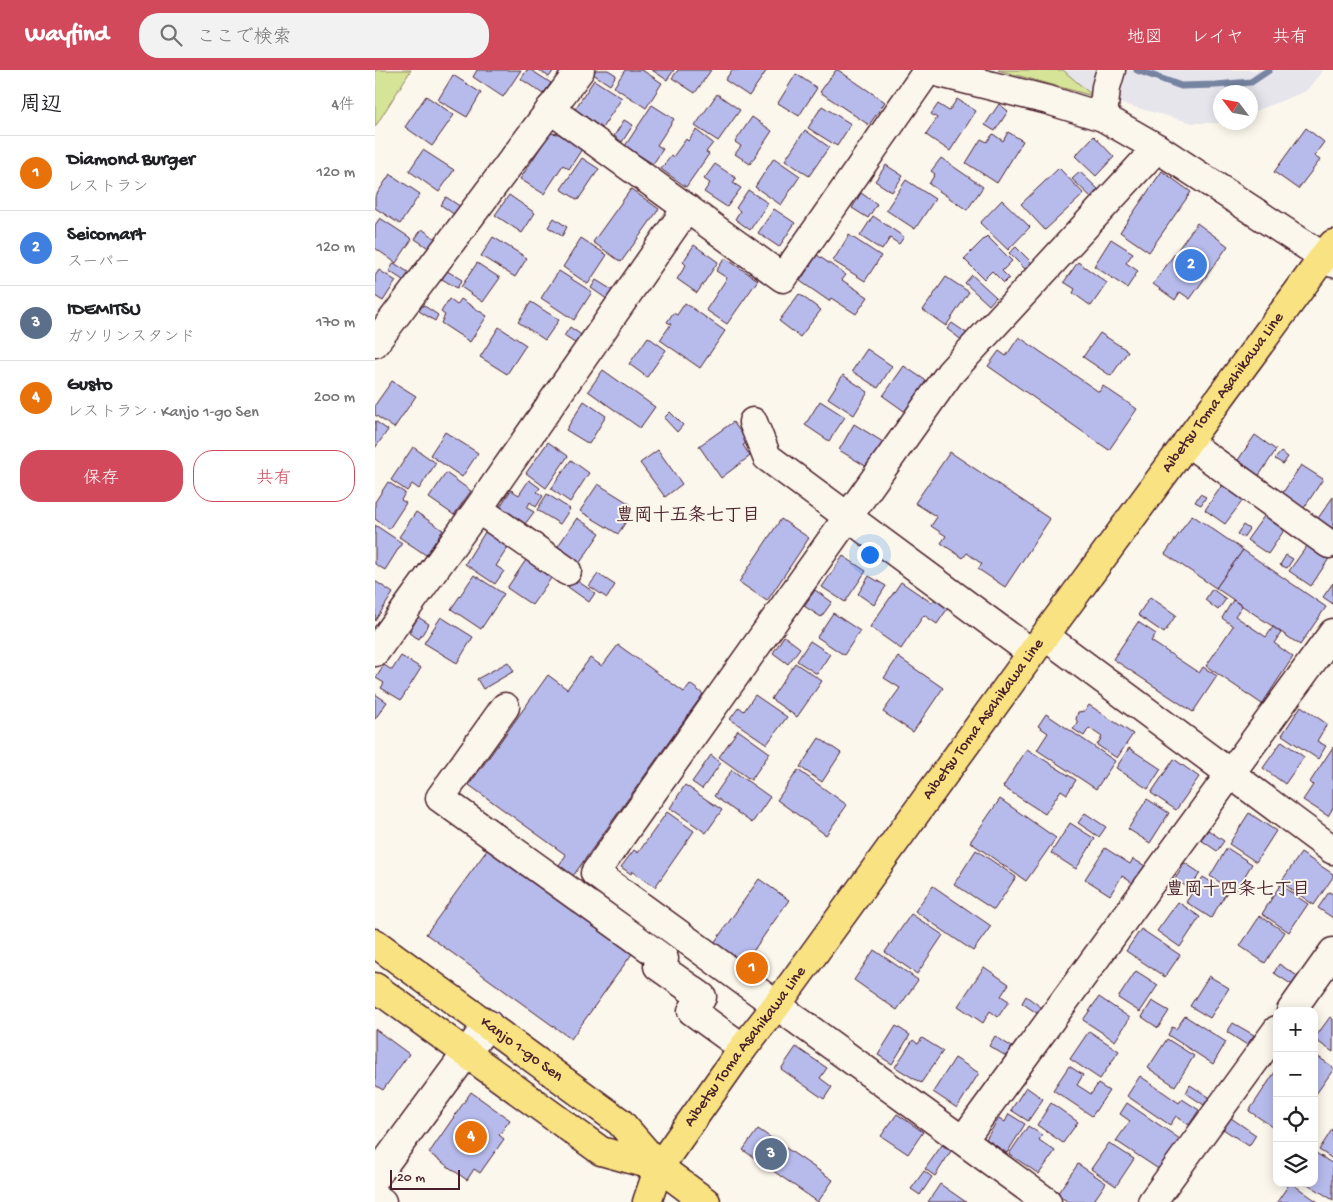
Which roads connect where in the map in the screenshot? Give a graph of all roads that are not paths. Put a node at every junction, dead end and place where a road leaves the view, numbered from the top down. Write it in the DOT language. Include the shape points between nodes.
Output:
graph roads {
  1 [pos="580,70"];
  2 [pos="928,70"];
  3 [pos="1109,78"];
  4 [pos="550,109"];
  5 [pos="1103,117"];
  6 [pos="1157,148"];
  7 [pos="687,208"];
  8 [pos="1330,254"];
  9 [pos="375,343"];
  10 [pos="753,422"];
  11 [pos="1187,442"];
  12 [pos="478,509"];
  13 [pos="848,518"];
  14 [pos="1329,544"];
  15 [pos="567,571"];
  16 [pos="1333,633"];
  17 [pos="1039,644"];
  18 [pos="375,652"];
  19 [pos="505,707"];
  20 [pos="1231,775"];
  21 [pos="1333,850"];
  22 [pos="375,943"];
  23 [pos="1333,952"];
  24 [pos="375,987"];
  25 [pos="776,1006"];
  26 [pos="1294,1007"];
  27 [pos="488,1024"];
  28 [pos="1273,1036"];
  29 [pos="743,1048"];
  30 [pos="467,1053"];
  31 [pos="963,1140"];
  32 [pos="659,1167"];
  33 [pos="375,1177"];
  34 [pos="375,1197"];
  35 [pos="382,1202"];
  36 [pos="647,1202"];
  37 [pos="706,1202"];
  38 [pos="1047,1202"];
  39 [pos="1152,1202"];
  1 -- 4 [label="street"];
  2 -- 5 [label="street"];
  2 -- 7 [label="street" via="783,278"];
  3 -- 5 [label="street"];
  4 -- 7 [label="street"];
  4 -- 9 [label="street"];
  5 -- 6 [label="street"];
  6 -- 8 [label="street"];
  6 -- 13 [label="street" via="950,373"];
  7 -- 12 [label="street"];
  8 -- 11 [label="main road, Aibetsu Toma Asahikawa Line"];
  10 -- 13 [label="street" via="767,457"];
  11 -- 14 [label="street"];
  11 -- 17 [label="main road, Aibetsu Toma Asahikawa Line"];
  12 -- 15 [label="street"];
  12 -- 18 [label="street"];
  13 -- 17 [label="street"];
  13 -- 25 [label="street" via="595,873"];
  16 -- 20 [label="street"];
  17 -- 20 [label="street"];
  17 -- 25 [label="main road, Aibetsu Toma Asahikawa Line"];
  19 -- 29 [label="street" via="439,798 664,959 659,966 702,997 692,1011"];
  20 -- 21 [label="street"];
  20 -- 31 [label="street"];
  22 -- 27 [label="main road, Kanjo 1-go Sen"];
  23 -- 26 [label="street"];
  24 -- 30 [label="main road, Kanjo 1-go Sen"];
  25 -- 29 [label="main road, Aibetsu Toma Asahikawa Line"];
  25 -- 31 [label="street"];
  27 -- 30 [label="street"];
  27 -- 32 [label="main road, Kanjo 1-go Sen" via="619,1122"];
  28 -- 39 [label="street"];
  29 -- 32 [label="main road, Aibetsu Toma Asahikawa Line"];
  30 -- 32 [label="main road, Kanjo 1-go Sen" via="601,1150"];
  30 -- 33 [label="street"];
  31 -- 38 [label="street"];
  32 -- 36 [label="main road, Aibetsu Toma Asahikawa Line"];
  32 -- 37 [label="main road, Kanjo 1-go Sen"];
  34 -- 35 [label="street"];
}
